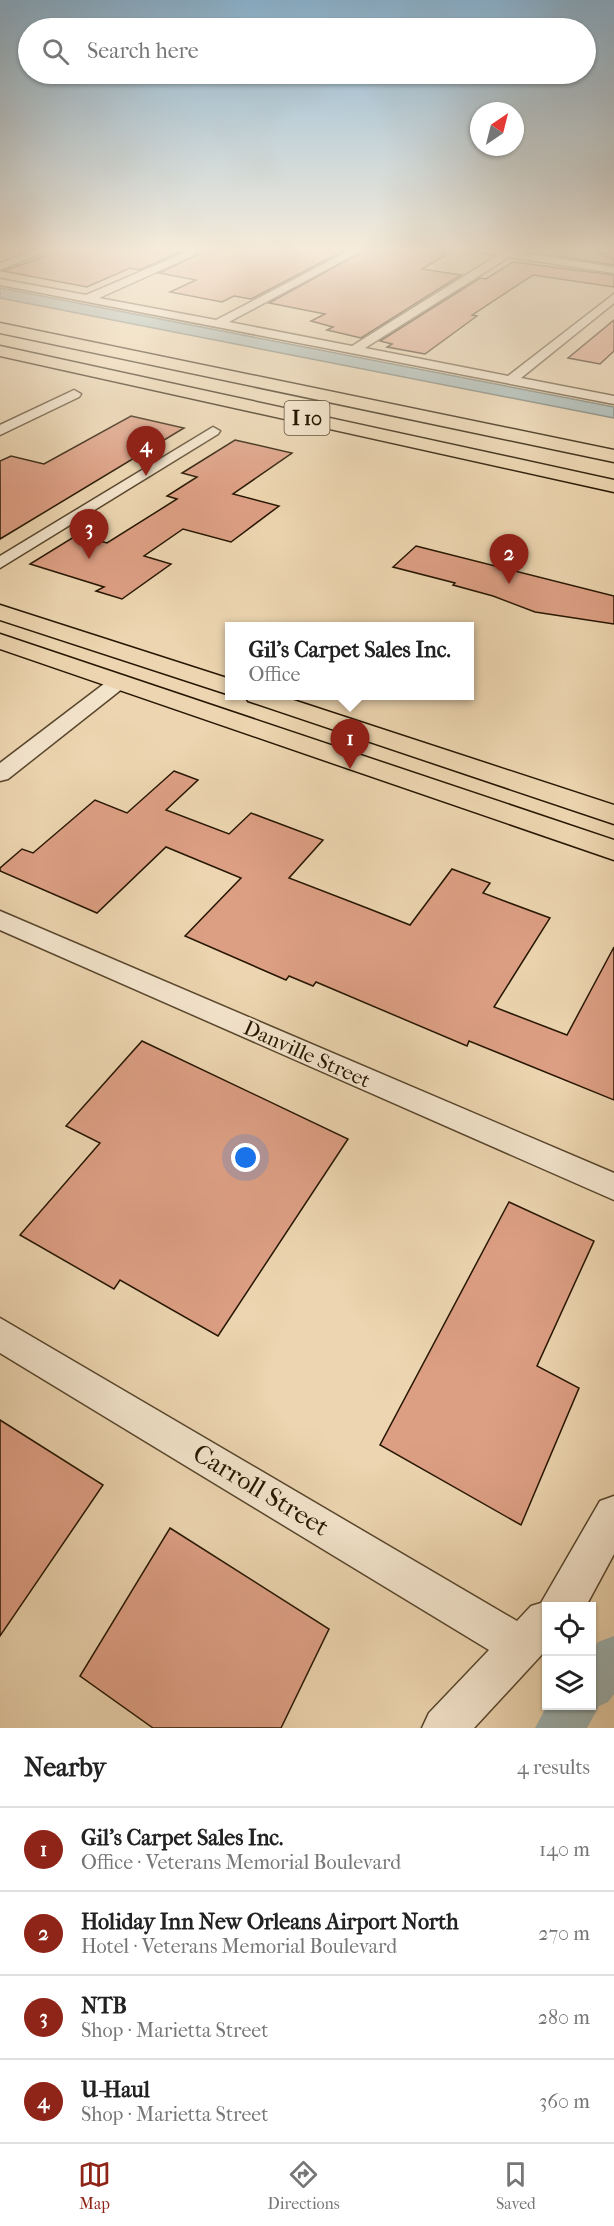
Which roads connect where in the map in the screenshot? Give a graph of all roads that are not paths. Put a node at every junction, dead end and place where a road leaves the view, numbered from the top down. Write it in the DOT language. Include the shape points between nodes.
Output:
graph roads {
  1 [pos="0,328"];
  2 [pos="236,328"];
  3 [pos="390,328"];
  4 [pos="576,328"];
  5 [pos="354,350"];
  6 [pos="0,351"];
  7 [pos="511,380"];
  8 [pos="74,394"];
  9 [pos="614,400"];
  10 [pos="0,431"];
  11 [pos="213,431"];
  12 [pos="614,456"];
  13 [pos="614,486"];
  14 [pos="0,563"];
  15 [pos="0,612"];
  16 [pos="0,641"];
  17 [pos="120,681"];
  18 [pos="225,685"];
  19 [pos="269,700"];
  20 [pos="0,774"];
  21 [pos="614,814"];
  22 [pos="614,850"];
  23 [pos="0,920"];
  24 [pos="614,1187"];
  25 [pos="0,1334"];
  26 [pos="614,1515"];
  27 [pos="564,1602"];
  28 [pos="534,1634"];
  29 [pos="444,1728"];
  1 -- 12 [label="highway, I 10"];
  2 -- 5 [label="street"];
  3 -- 5 [label="street"];
  4 -- 7 [label="street"];
  5 -- 7 [label="street"];
  6 -- 13 [label="highway, I 10"];
  7 -- 9 [label="street"];
  8 -- 10 [label="street"];
  11 -- 14 [label="street"];
  15 -- 18 [label="main road"];
  16 -- 17 [label="main road"];
  17 -- 20 [label="street"];
  17 -- 22 [label="main road"];
  19 -- 21 [label="main road"];
  23 -- 24 [label="street, Danville Street"];
  25 -- 28 [label="street, Carroll Street"];
  26 -- 27 [label="street"];
  28 -- 29 [label="street"];
}
